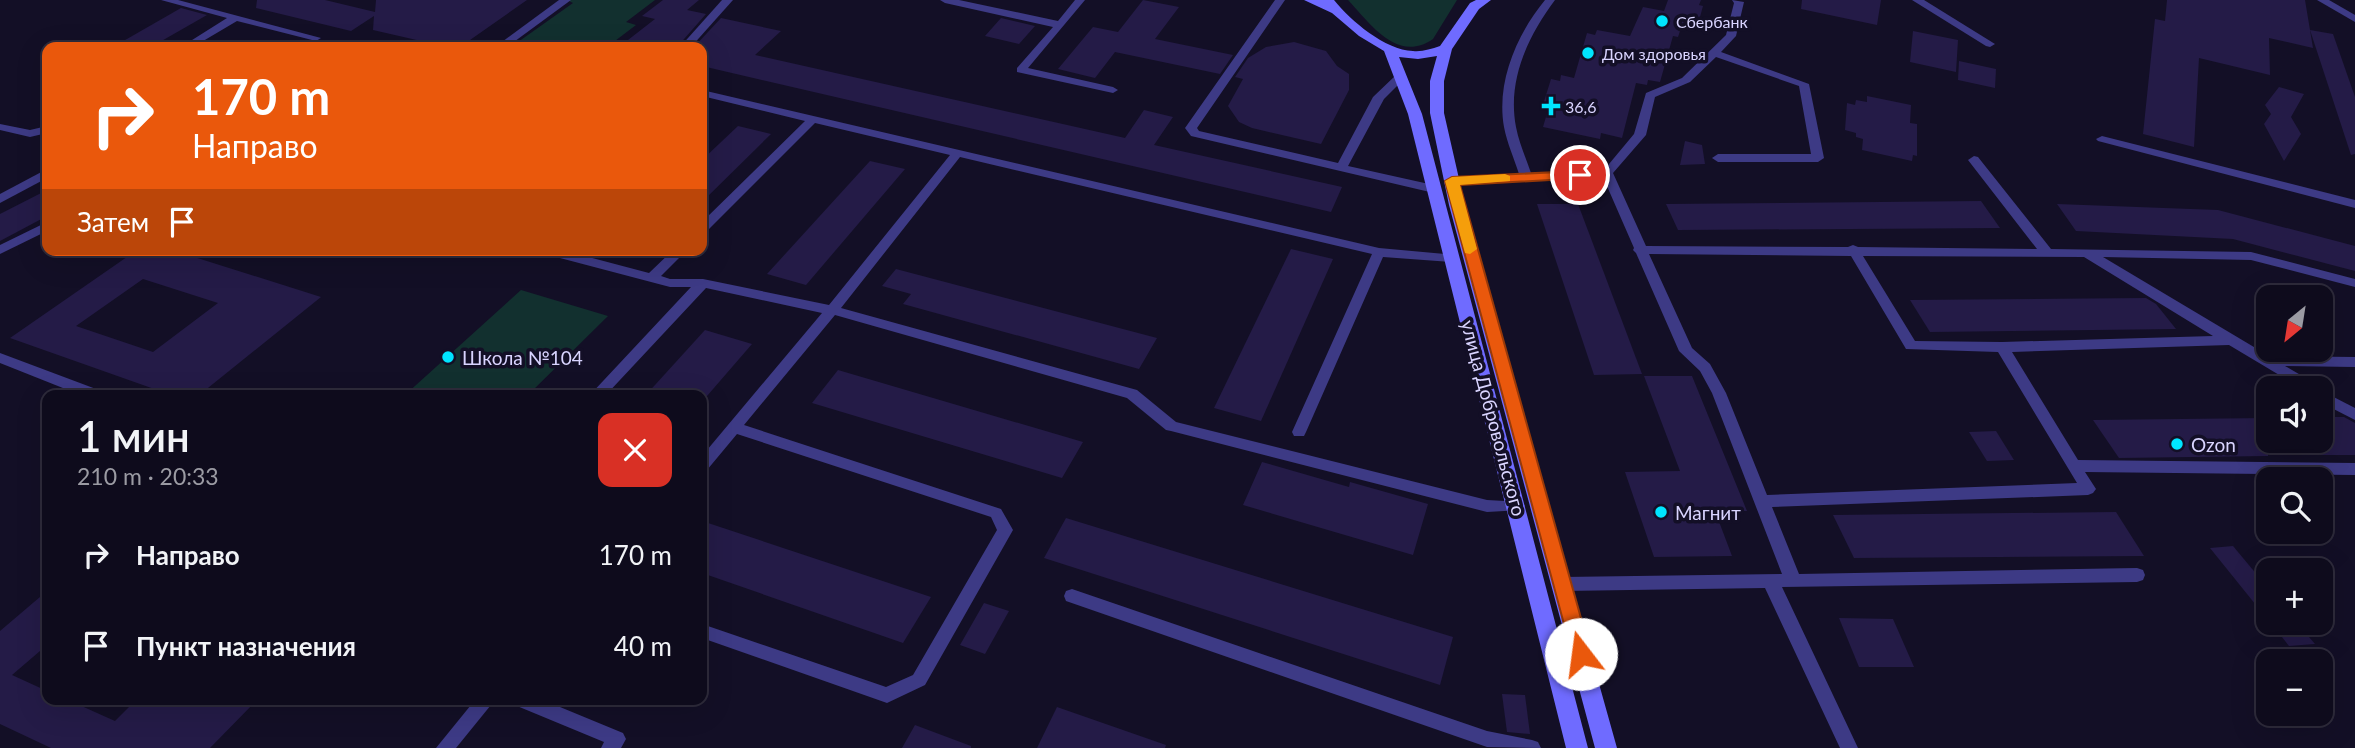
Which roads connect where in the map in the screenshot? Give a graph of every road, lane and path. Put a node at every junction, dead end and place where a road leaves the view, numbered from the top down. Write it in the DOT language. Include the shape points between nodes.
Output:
graph roads {
  1 [pos="166,0"];
  2 [pos="548,0"];
  3 [pos="728,0"];
  4 [pos="946,0"];
  5 [pos="1080,0"];
  6 [pos="1280,0"];
  7 [pos="1310,0"];
  8 [pos="1550,0"];
  9 [pos="1737,0"];
  10 [pos="1917,0"];
  11 [pos="2322,0"];
  12 [pos="564,1"];
  13 [pos="1477,2"];
  14 [pos="1330,5"];
  15 [pos="235,18"];
  16 [pos="2355,19"];
  17 [pos="1060,25"];
  18 [pos="316,38"];
  19 [pos="194,42"];
  20 [pos="507,42"];
  21 [pos="690,42"];
  22 [pos="1990,44"];
  23 [pos="1445,49"];
  24 [pos="1390,50"];
  25 [pos="1714,53"];
  26 [pos="1401,77"];
  27 [pos="1113,90"];
  28 [pos="707,94"];
  29 [pos="812,120"];
  30 [pos="0,127"];
  31 [pos="42,130"];
  32 [pos="2102,139"];
  33 [pos="956,155"];
  34 [pos="1717,158"];
  35 [pos="1974,160"];
  36 [pos="1341,168"];
  37 [pos="1607,173"];
  38 [pos="42,176"];
  39 [pos="1526,177"];
  40 [pos="1452,181"];
  41 [pos="1434,189"];
  42 [pos="0,199"];
  43 [pos="2355,204"];
  44 [pos="707,224"];
  45 [pos="42,229"];
  46 [pos="1853,249"];
  47 [pos="0,250"];
  48 [pos="1639,250"];
  49 [pos="1379,252"];
  50 [pos="2047,252"];
  51 [pos="2084,252"];
  52 [pos="568,256"];
  53 [pos="675,256"];
  54 [pos="1451,258"];
  55 [pos="652,278"];
  56 [pos="703,283"];
  57 [pos="2355,283"];
  58 [pos="832,310"];
  59 [pos="2230,340"];
  60 [pos="2002,347"];
  61 [pos="2256,356"];
  62 [pos="0,358"];
  63 [pos="2266,362"];
  64 [pos="2333,362"];
  65 [pos="2355,362"];
  66 [pos="2290,376"];
  67 [pos="83,390"];
  68 [pos="602,390"];
  69 [pos="2333,402"];
  70 [pos="2355,415"];
  71 [pos="735,428"];
  72 [pos="1300,432"];
  73 [pos="707,460"];
  74 [pos="2074,466"];
  75 [pos="2355,469"];
  76 [pos="1762,501"];
  77 [pos="1517,506"];
  78 [pos="2137,575"];
  79 [pos="1770,580"];
  80 [pos="1793,580"];
  81 [pos="1563,584"];
  82 [pos="1072,596"];
  83 [pos="707,633"];
  84 [pos="482,705"];
  85 [pos="535,705"];
  86 [pos="445,748"];
  87 [pos="610,748"];
  88 [pos="1532,748"];
  89 [pos="1577,748"];
  90 [pos="1606,748"];
  91 [pos="1849,748"];
  1 -- 15 [label="lane"];
  2 -- 12 [label="lane"];
  3 -- 21 [label="lane"];
  4 -- 17 [label="lane"];
  5 -- 17 [label="lane"];
  6 -- 36 [label="lane" via="1191,128 1195,134"];
  7 -- 14 [label="main road"];
  8 -- 39 [label="lane" via="1520,47 1511,89 1509,121"];
  9 -- 25 [label="lane" via="1731,36"];
  10 -- 22 [label="lane"];
  11 -- 16 [label="lane"];
  12 -- 20 [label="lane"];
  13 -- 23 [label="main road"];
  14 -- 24 [label="main road"];
  15 -- 18 [label="lane"];
  15 -- 19 [label="lane"];
  17 -- 27 [label="lane" via="1021,70"];
  23 -- 24 [label="main road" via="1409,55"];
  23 -- 40 [label="main road, улица Добровольского" via="1437,81 1437,113"];
  24 -- 26 [label="main road, улица Добровольского"];
  25 -- 34 [label="lane" via="1804,84 1818,158"];
  25 -- 37 [label="lane" via="1686,80 1650,94 1640,135"];
  26 -- 36 [label="lane" via="1379,97"];
  26 -- 41 [label="main road, улица Добровольского"];
  28 -- 29 [label="lane"];
  29 -- 33 [label="lane"];
  29 -- 44 [label="lane"];
  30 -- 31 [label="lane" via="30,134"];
  32 -- 43 [label="lane"];
  33 -- 49 [label="lane"];
  33 -- 58 [label="lane"];
  35 -- 50 [label="lane"];
  36 -- 41 [label="lane"];
  37 -- 39 [label="lane"];
  37 -- 48 [label="lane"];
  38 -- 42 [label="lane"];
  39 -- 40 [label="lane"];
  40 -- 81 [label="main road, улица Добровольского"];
  41 -- 54 [label="main road, улица Добровольского"];
  45 -- 47 [label="lane"];
  46 -- 48 [label="lane"];
  46 -- 50 [label="lane"];
  46 -- 60 [label="lane" via="1911,346"];
  48 -- 76 [label="lane" via="1686,351 1705,368 1719,393"];
  49 -- 54 [label="lane"];
  49 -- 72 [label="lane"];
  50 -- 51 [label="lane"];
  51 -- 57 [label="lane" via="2251,256"];
  51 -- 59 [label="lane"];
  52 -- 55 [label="lane"];
  53 -- 55 [label="lane"];
  54 -- 77 [label="main road, улица Добровольского"];
  55 -- 56 [label="lane"];
  56 -- 58 [label="lane"];
  56 -- 68 [label="lane"];
  58 -- 71 [label="lane"];
  58 -- 77 [label="lane" via="1132,394 1171,426 1487,506"];
  59 -- 60 [label="lane"];
  59 -- 61 [label="lane"];
  60 -- 74 [label="lane"];
  62 -- 67 [label="lane"];
  63 -- 66 [label="lane"];
  64 -- 65 [label="lane"];
  69 -- 70 [label="lane"];
  71 -- 73 [label="lane"];
  71 -- 83 [label="lane" via="996,513 1005,530 919,680 887,695"];
  74 -- 75 [label="lane"];
  74 -- 76 [label="lane" via="2088,489"];
  76 -- 80 [label="lane"];
  77 -- 89 [label="main road, улица Добровольского"];
  78 -- 80 [label="lane"];
  79 -- 80 [label="lane"];
  79 -- 81 [label="lane"];
  79 -- 91 [label="lane"];
  81 -- 90 [label="main road, улица Добровольского"];
  82 -- 88 [label="lane" via="1487,739"];
  84 -- 86 [label="lane"];
  85 -- 87 [label="lane" via="617,739"];
}
